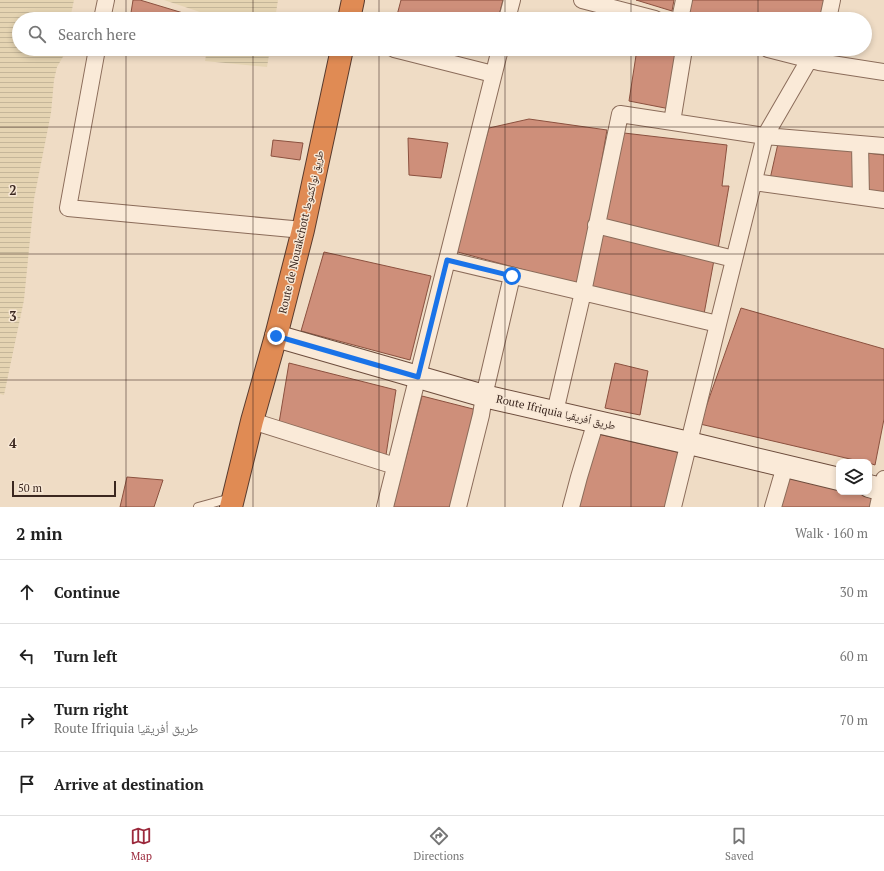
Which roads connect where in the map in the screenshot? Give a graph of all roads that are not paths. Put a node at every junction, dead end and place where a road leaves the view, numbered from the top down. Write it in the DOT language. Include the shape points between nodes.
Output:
graph roads {
  1 [pos="106,0"];
  2 [pos="353,0"];
  3 [pos="512,0"];
  4 [pos="582,0"];
  5 [pos="684,0"];
  6 [pos="832,0"];
  7 [pos="103,12"];
  8 [pos="350,12"];
  9 [pos="509,12"];
  10 [pos="628,12"];
  11 [pos="681,12"];
  12 [pos="829,12"];
  13 [pos="96,56"];
  14 [pos="340,56"];
  15 [pos="422,56"];
  16 [pos="498,56"];
  17 [pos="683,56"];
  18 [pos="817,57"];
  19 [pos="884,72"];
  20 [pos="494,74"];
  21 [pos="672,122"];
  22 [pos="766,136"];
  23 [pos="860,144"];
  24 [pos="884,146"];
  25 [pos="754,182"];
  26 [pos="860,197"];
  27 [pos="884,200"];
  28 [pos="596,225"];
  29 [pos="303,230"];
  30 [pos="734,259"];
  31 [pos="447,260"];
  32 [pos="512,276"];
  33 [pos="583,292"];
  34 [pos="718,324"];
  35 [pos="276,336"];
  36 [pos="418,377"];
  37 [pos="484,396"];
  38 [pos="555,412"];
  39 [pos="252,421"];
  40 [pos="596,421"];
  41 [pos="689,443"];
  42 [pos="395,466"];
  43 [pos="785,466"];
  44 [pos="836,478"];
  45 [pos="232,502"];
  46 [pos="198,507"];
  47 [pos="386,507"];
  48 [pos="458,507"];
  49 [pos="571,507"];
  50 [pos="673,507"];
  51 [pos="773,507"];
  1 -- 7 [label="street"];
  2 -- 8 [label="highway"];
  3 -- 9 [label="street"];
  4 -- 10 [label="street"];
  5 -- 11 [label="street"];
  6 -- 12 [label="street"];
  13 -- 29 [label="street" via="68,208"];
  14 -- 29 [label="highway, Route de Nouakchott طريق نواكشوط"];
  15 -- 20 [label="street"];
  16 -- 20 [label="street"];
  17 -- 21 [label="street"];
  18 -- 19 [label="street"];
  18 -- 22 [label="street"];
  20 -- 31 [label="street"];
  21 -- 22 [label="street"];
  21 -- 28 [label="street" via="620,114"];
  22 -- 23 [label="street"];
  22 -- 25 [label="street"];
  23 -- 24 [label="street"];
  23 -- 26 [label="street"];
  25 -- 26 [label="street"];
  25 -- 30 [label="street"];
  26 -- 27 [label="street"];
  28 -- 30 [label="street"];
  28 -- 33 [label="street"];
  29 -- 35 [label="highway, Route de Nouakchott طريق نواكشوط"];
  30 -- 34 [label="street"];
  31 -- 32 [label="street"];
  31 -- 36 [label="street"];
  32 -- 33 [label="street"];
  32 -- 37 [label="street"];
  33 -- 34 [label="street"];
  33 -- 38 [label="street"];
  34 -- 41 [label="street"];
  35 -- 36 [label="street, Route Ifriquia طريق أفريقيا"];
  35 -- 39 [label="highway, Route de Nouakchott طريق نواكشوط"];
  36 -- 37 [label="street, Route Ifriquia طريق أفريقيا"];
  36 -- 42 [label="street"];
  37 -- 38 [label="street, Route Ifriquia طريق أفريقيا"];
  37 -- 48 [label="street"];
  38 -- 40 [label="street, Route Ifriquia طريق أفريقيا"];
  39 -- 42 [label="street"];
  39 -- 45 [label="highway, Route de Nouakchott طريق نواكشوط"];
  40 -- 41 [label="street, Route Ifriquia طريق أفريقيا"];
  40 -- 49 [label="street"];
  41 -- 43 [label="street, Route Ifriquia طريق أفريقيا"];
  41 -- 50 [label="street"];
  42 -- 47 [label="street"];
  43 -- 44 [label="street, Route Ifriquia طريق أفريقيا"];
  43 -- 51 [label="street"];
  45 -- 46 [label="lane"];
}
